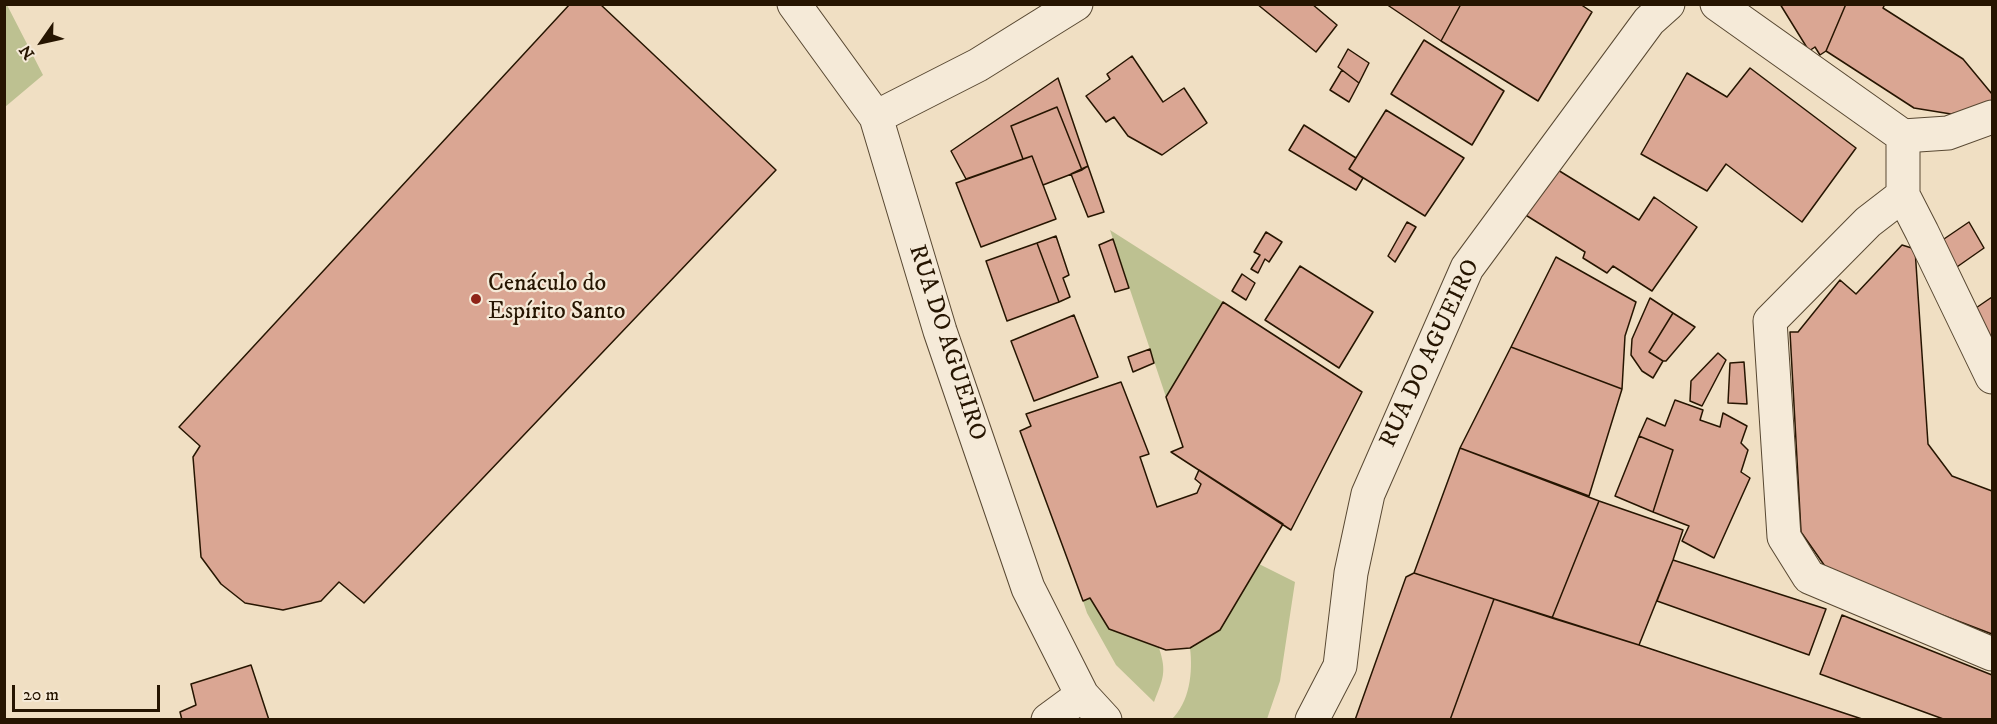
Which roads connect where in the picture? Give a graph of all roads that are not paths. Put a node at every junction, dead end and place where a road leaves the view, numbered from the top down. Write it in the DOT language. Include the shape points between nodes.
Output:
graph roads {
  1 [pos="794,4"];
  2 [pos="1076,4"];
  3 [pos="1668,4"];
  4 [pos="1717,4"];
  5 [pos="876,117"];
  6 [pos="1992,117"];
  7 [pos="1903,136"];
  8 [pos="1903,195"];
  9 [pos="1992,377"];
  10 [pos="1992,654"];
  11 [pos="1082,695"];
  12 [pos="1048,720"];
  13 [pos="1105,720"];
  14 [pos="1311,720"];
  1 -- 5 [label="street, RUA DO AGUEIRO"];
  2 -- 5 [label="street" via="978,65"];
  3 -- 14 [label="street, RUA DO AGUEIRO" via="1649,21 1467,268 1368,494 1351,573 1340,666"];
  4 -- 7 [label="street"];
  5 -- 11 [label="street, RUA DO AGUEIRO" via="940,331 1028,588"];
  6 -- 7 [label="street" via="1947,132"];
  7 -- 8 [label="street"];
  8 -- 9 [label="street"];
  8 -- 10 [label="street" via="1868,222 1770,321 1784,537 1809,577"];
  11 -- 12 [label="street"];
  11 -- 13 [label="street, RUA DO AGUEIRO"];
}
